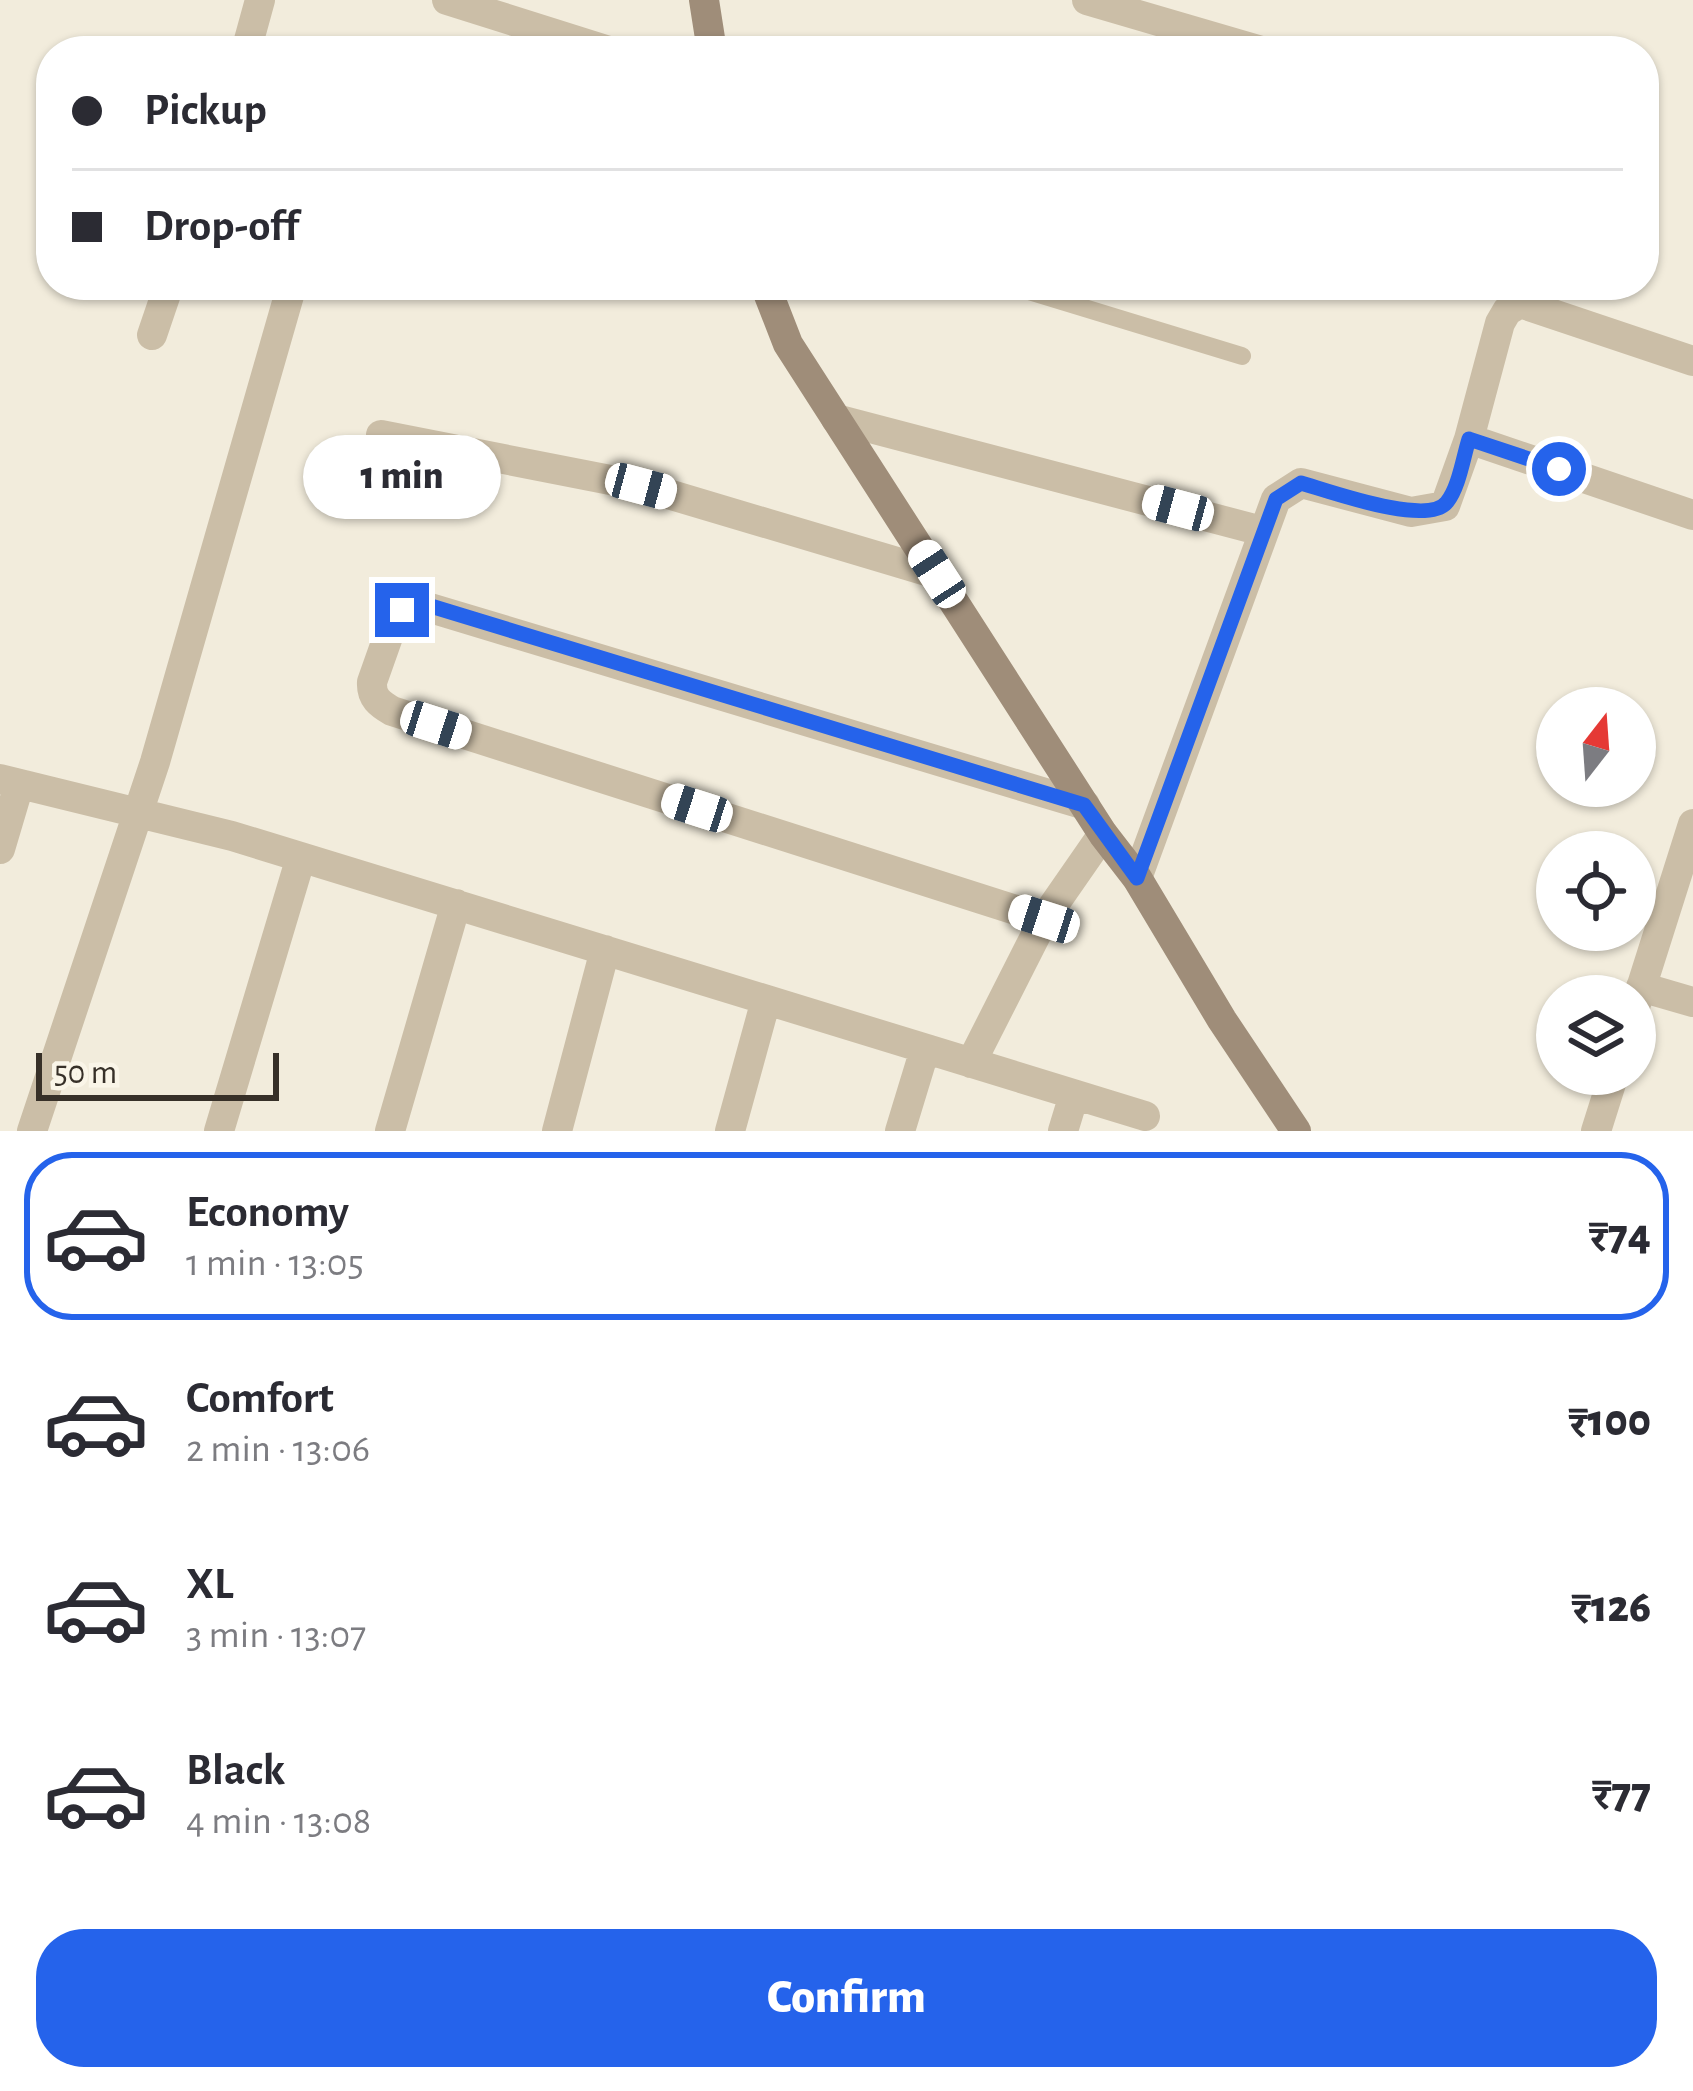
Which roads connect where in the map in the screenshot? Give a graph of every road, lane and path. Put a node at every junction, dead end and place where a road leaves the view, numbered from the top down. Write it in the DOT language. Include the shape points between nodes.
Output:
graph roads {
  1 [pos="260,0"];
  2 [pos="447,0"];
  3 [pos="704,0"];
  4 [pos="1087,0"];
  5 [pos="250,36"];
  6 [pos="561,36"];
  7 [pos="710,36"];
  8 [pos="1210,36"];
  9 [pos="164,300"];
  10 [pos="288,300"];
  11 [pos="771,300"];
  12 [pos="1058,300"];
  13 [pos="152,334"];
  14 [pos="1242,356"];
  15 [pos="1693,361"];
  16 [pos="836,418"];
  17 [pos="381,435"];
  18 [pos="1469,439"];
  19 [pos="1693,515"];
  20 [pos="1262,531"];
  21 [pos="937,574"];
  22 [pos="9,782"];
  23 [pos="1084,805"];
  24 [pos="138,813"];
  25 [pos="1693,824"];
  26 [pos="1103,834"];
  27 [pos="0,849"];
  28 [pos="301,856"];
  29 [pos="1137,878"];
  30 [pos="456,904"];
  31 [pos="1044,919"];
  32 [pos="605,950"];
  33 [pos="1645,975"];
  34 [pos="1656,999"];
  35 [pos="766,1000"];
  36 [pos="1693,1003"];
  37 [pos="925,1049"];
  38 [pos="971,1063"];
  39 [pos="1074,1095"];
  40 [pos="1607,1095"];
  41 [pos="1144,1116"];
  42 [pos="32,1131"];
  43 [pos="219,1131"];
  44 [pos="390,1131"];
  45 [pos="557,1131"];
  46 [pos="730,1131"];
  47 [pos="900,1131"];
  48 [pos="1063,1131"];
  49 [pos="1297,1131"];
  50 [pos="1596,1131"];
  1 -- 5 [label="street"];
  2 -- 6 [label="street"];
  3 -- 7 [label="street"];
  4 -- 8 [label="street"];
  9 -- 13 [label="street"];
  10 -- 24 [label="street"];
  11 -- 16 [label="street" via="788,344"];
  12 -- 14 [label="lane"];
  15 -- 18 [label="street" via="1520,303 1500,323"];
  16 -- 20 [label="street"];
  16 -- 21 [label="street"];
  17 -- 21 [label="street" via="641,486"];
  18 -- 19 [label="street"];
  18 -- 20 [label="street" via="1450,497 1433,511 1301,483 1276,499"];
  20 -- 29 [label="street"];
  21 -- 23 [label="street"];
  22 -- 24 [label="street"];
  22 -- 27 [label="street"];
  23 -- 26 [label="street"];
  23 -- 31 [label="street" via="417,604 395,617 372,682 378,703 392,711"];
  24 -- 28 [label="street"];
  24 -- 42 [label="street"];
  25 -- 33 [label="street"];
  26 -- 29 [label="street"];
  26 -- 31 [label="street"];
  28 -- 30 [label="street"];
  28 -- 43 [label="street"];
  29 -- 49 [label="street"];
  30 -- 32 [label="street"];
  30 -- 44 [label="street"];
  31 -- 38 [label="street"];
  32 -- 35 [label="street"];
  32 -- 45 [label="street"];
  34 -- 36 [label="street"];
  35 -- 37 [label="street"];
  35 -- 46 [label="street"];
  37 -- 38 [label="street"];
  37 -- 47 [label="street"];
  38 -- 39 [label="street"];
  39 -- 41 [label="street"];
  39 -- 48 [label="street"];
  40 -- 50 [label="street"];
}
